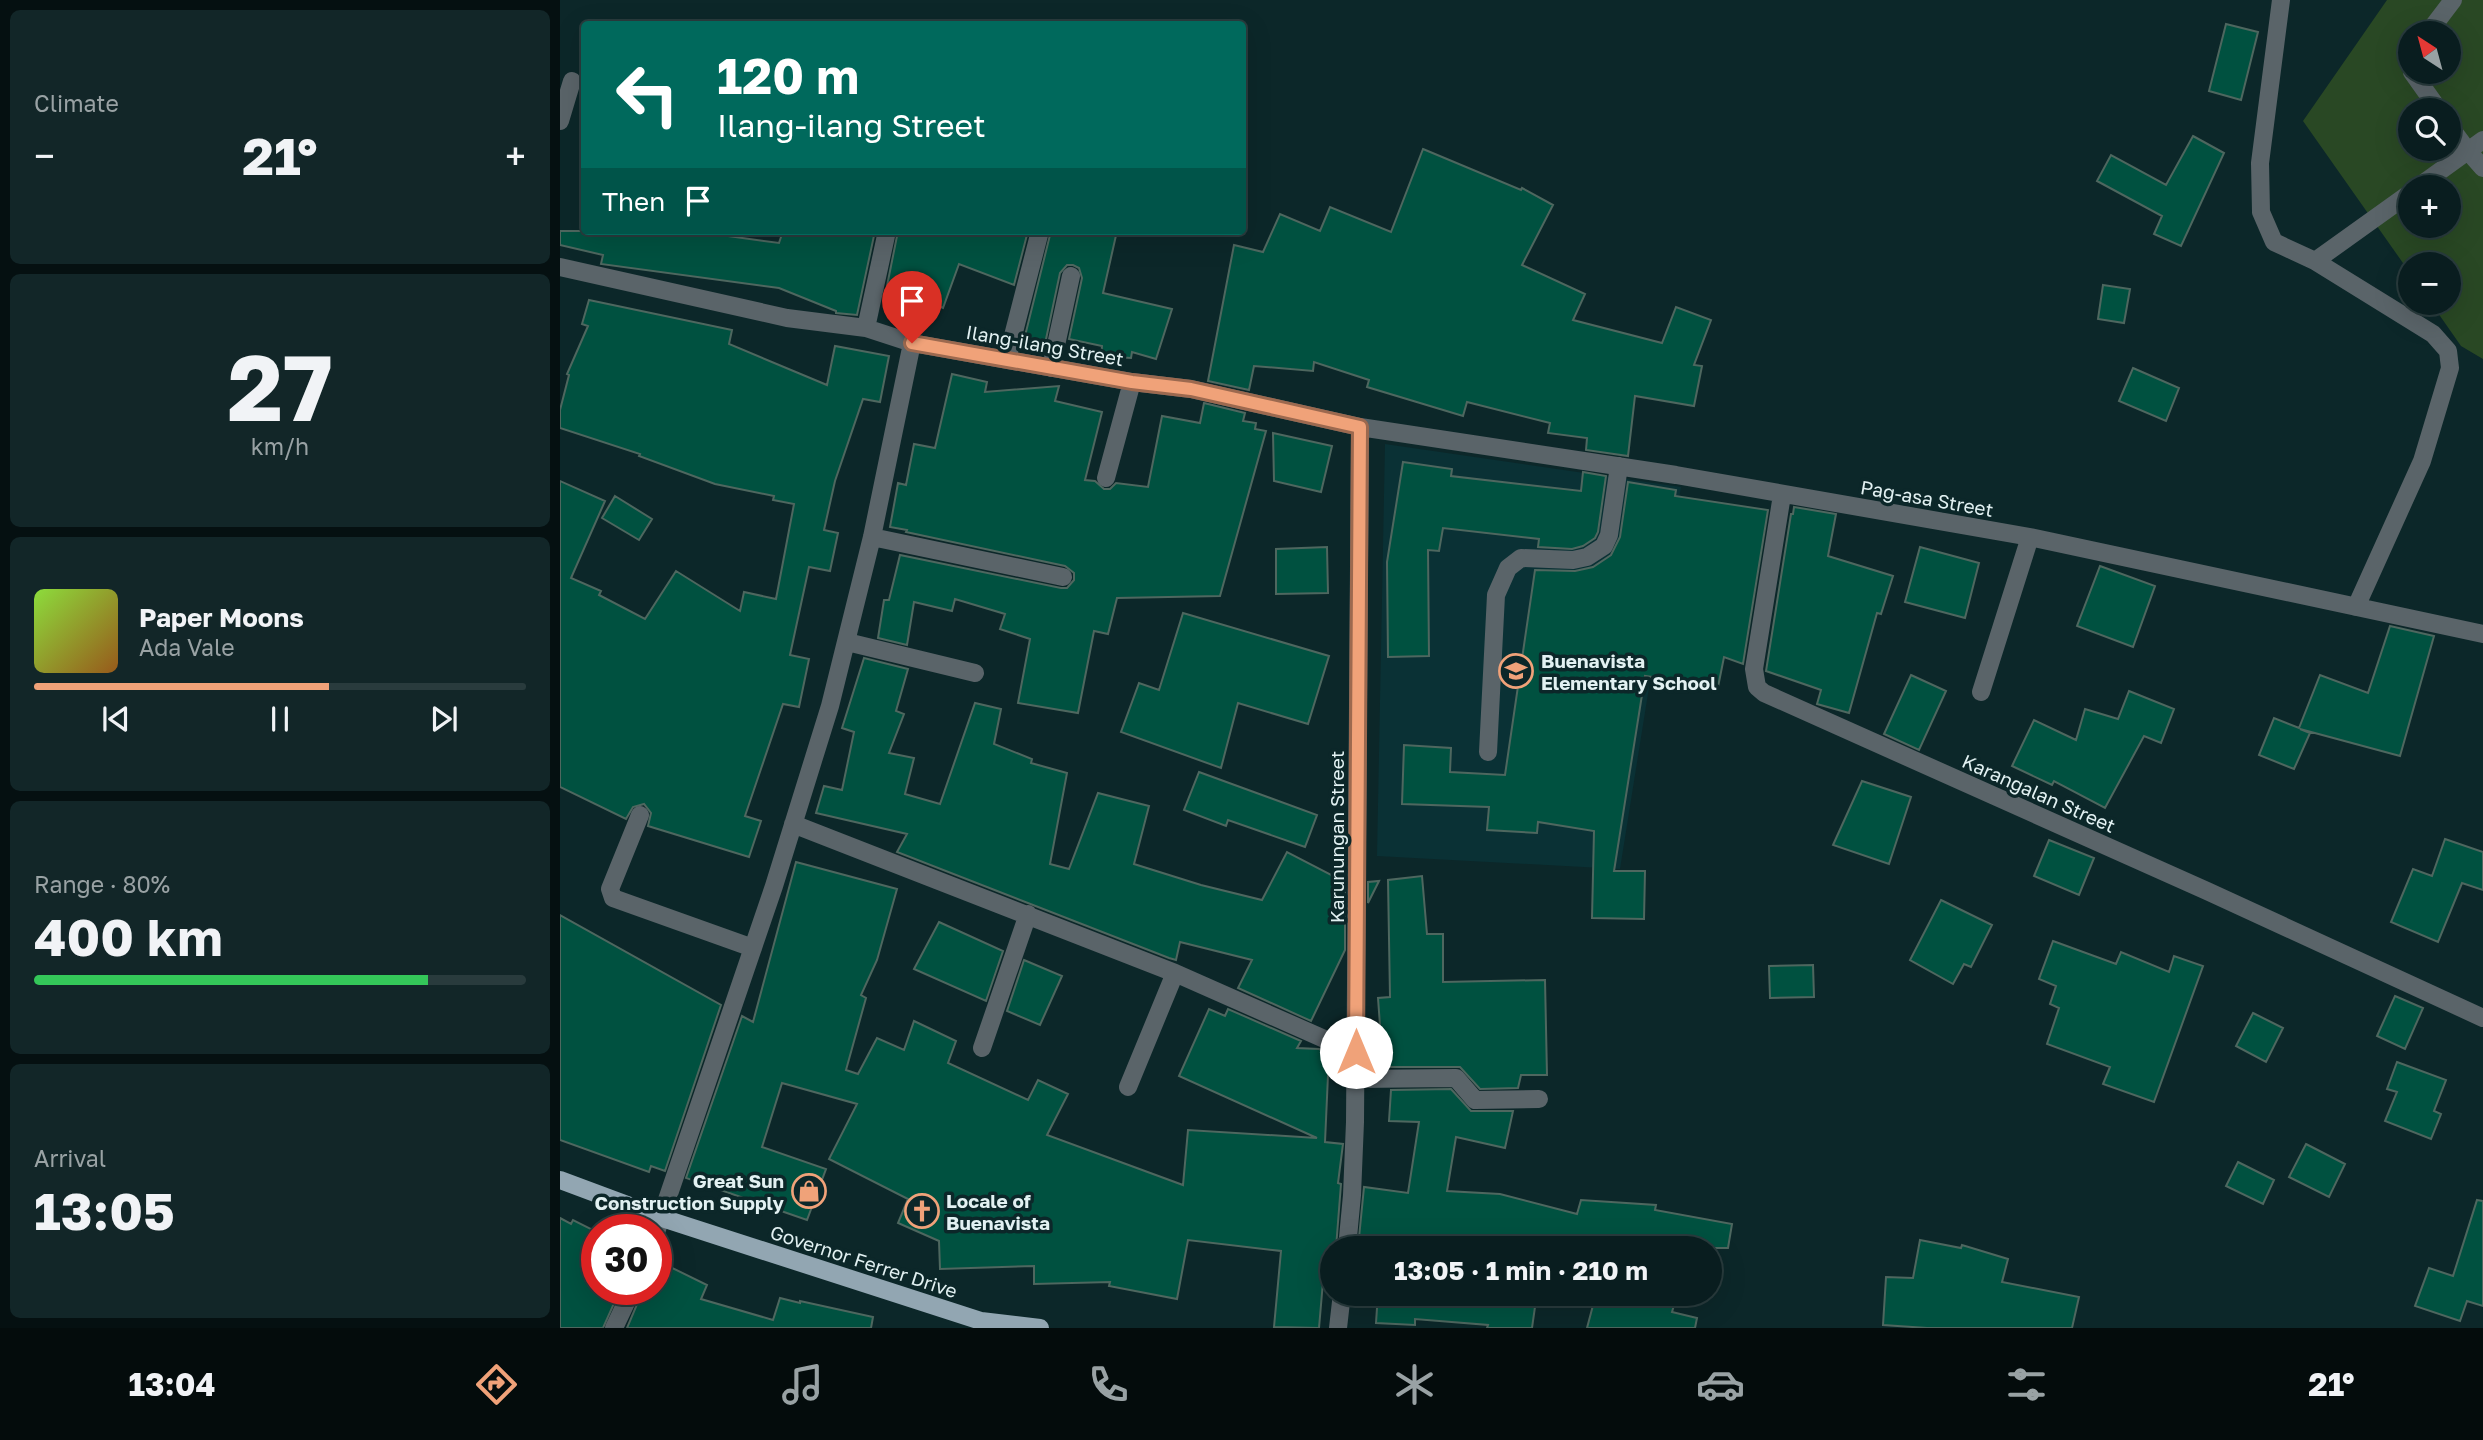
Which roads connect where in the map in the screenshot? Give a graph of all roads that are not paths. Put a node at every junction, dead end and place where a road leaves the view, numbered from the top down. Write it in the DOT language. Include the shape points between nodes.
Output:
graph roads {
  1 [pos="2281,0"];
  2 [pos="2453,0"];
  3 [pos="2437,21"];
  4 [pos="572,81"];
  5 [pos="560,121"];
  6 [pos="2483,140"];
  7 [pos="2461,142"];
  8 [pos="2468,152"];
  9 [pos="2483,168"];
  10 [pos="2435,175"];
  11 [pos="2398,202"];
  12 [pos="886,235"];
  13 [pos="1039,235"];
  14 [pos="2315,261"];
  15 [pos="560,267"];
  16 [pos="1071,276"];
  17 [pos="866,328"];
  18 [pos="912,343"];
  19 [pos="1007,359"];
  20 [pos="1051,368"];
  21 [pos="1132,382"];
  22 [pos="1360,427"];
  23 [pos="1619,466"];
  24 [pos="1107,478"];
  25 [pos="1782,495"];
  26 [pos="872,537"];
  27 [pos="2030,537"];
  28 [pos="1063,577"];
  29 [pos="2356,607"];
  30 [pos="2483,634"];
  31 [pos="847,642"];
  32 [pos="975,673"];
  33 [pos="1981,692"];
  34 [pos="1488,752"];
  35 [pos="640,815"];
  36 [pos="793,824"];
  37 [pos="1028,914"];
  38 [pos="753,948"];
  39 [pos="1175,973"];
  40 [pos="2483,1018"];
  41 [pos="982,1048"];
  42 [pos="1356,1052"];
  43 [pos="1356,1079"];
  44 [pos="1128,1087"];
  45 [pos="1539,1099"];
  46 [pos="560,1180"];
  47 [pos="635,1214"];
  48 [pos="663,1214"];
  49 [pos="672,1229"];
  50 [pos="1348,1236"];
  51 [pos="625,1305"];
  52 [pos="1341,1306"];
  53 [pos="614,1328"];
  54 [pos="1040,1328"];
  55 [pos="1339,1328"];
  1 -- 14 [label="street" via="2260,163 2261,212 2274,242"];
  2 -- 3 [label="street"];
  4 -- 5 [label="street"];
  6 -- 8 [label="street"];
  7 -- 8 [label="street"];
  8 -- 9 [label="street"];
  8 -- 10 [label="street"];
  11 -- 14 [label="street"];
  12 -- 17 [label="street"];
  13 -- 19 [label="street"];
  14 -- 29 [label="street" via="2433,334 2448,351 2450,368 2422,461"];
  15 -- 17 [label="street, Ilang-ilang Street" via="787,318"];
  16 -- 20 [label="street"];
  17 -- 18 [label="street, Ilang-ilang Street"];
  18 -- 19 [label="street, Ilang-ilang Street"];
  18 -- 26 [label="street"];
  19 -- 20 [label="street, Ilang-ilang Street"];
  20 -- 21 [label="street, Ilang-ilang Street"];
  21 -- 22 [label="street, Ilang-ilang Street" via="1202,392"];
  21 -- 24 [label="street"];
  22 -- 23 [label="street, Pag-asa Street"];
  22 -- 42 [label="street, Karunungan Street"];
  23 -- 25 [label="street, Pag-asa Street"];
  23 -- 34 [label="street" via="1604,546 1587,557 1521,558 1508,568 1496,595"];
  25 -- 27 [label="street, Pag-asa Street"];
  25 -- 40 [label="street, Karangalan Street" via="1754,669 1756,687 1764,693"];
  26 -- 28 [label="street"];
  26 -- 31 [label="street"];
  27 -- 29 [label="street, Pag-asa Street"];
  27 -- 33 [label="street"];
  29 -- 30 [label="street, Pag-asa Street"];
  31 -- 32 [label="street"];
  31 -- 36 [label="street"];
  35 -- 38 [label="street" via="610,889 613,898"];
  36 -- 37 [label="street"];
  36 -- 38 [label="street"];
  37 -- 39 [label="street"];
  37 -- 41 [label="street"];
  38 -- 48 [label="street"];
  39 -- 42 [label="street"];
  39 -- 44 [label="street"];
  42 -- 43 [label="street, Karunungan Street"];
  43 -- 45 [label="street" via="1456,1078 1475,1100"];
  43 -- 50 [label="street, Karunungan Street"];
  46 -- 47 [label="main road, Governor Ferrer Drive"];
  49 -- 54 [label="main road, Governor Ferrer Drive" via="981,1321"];
  51 -- 53 [label="street"];
  52 -- 55 [label="street"];
}
